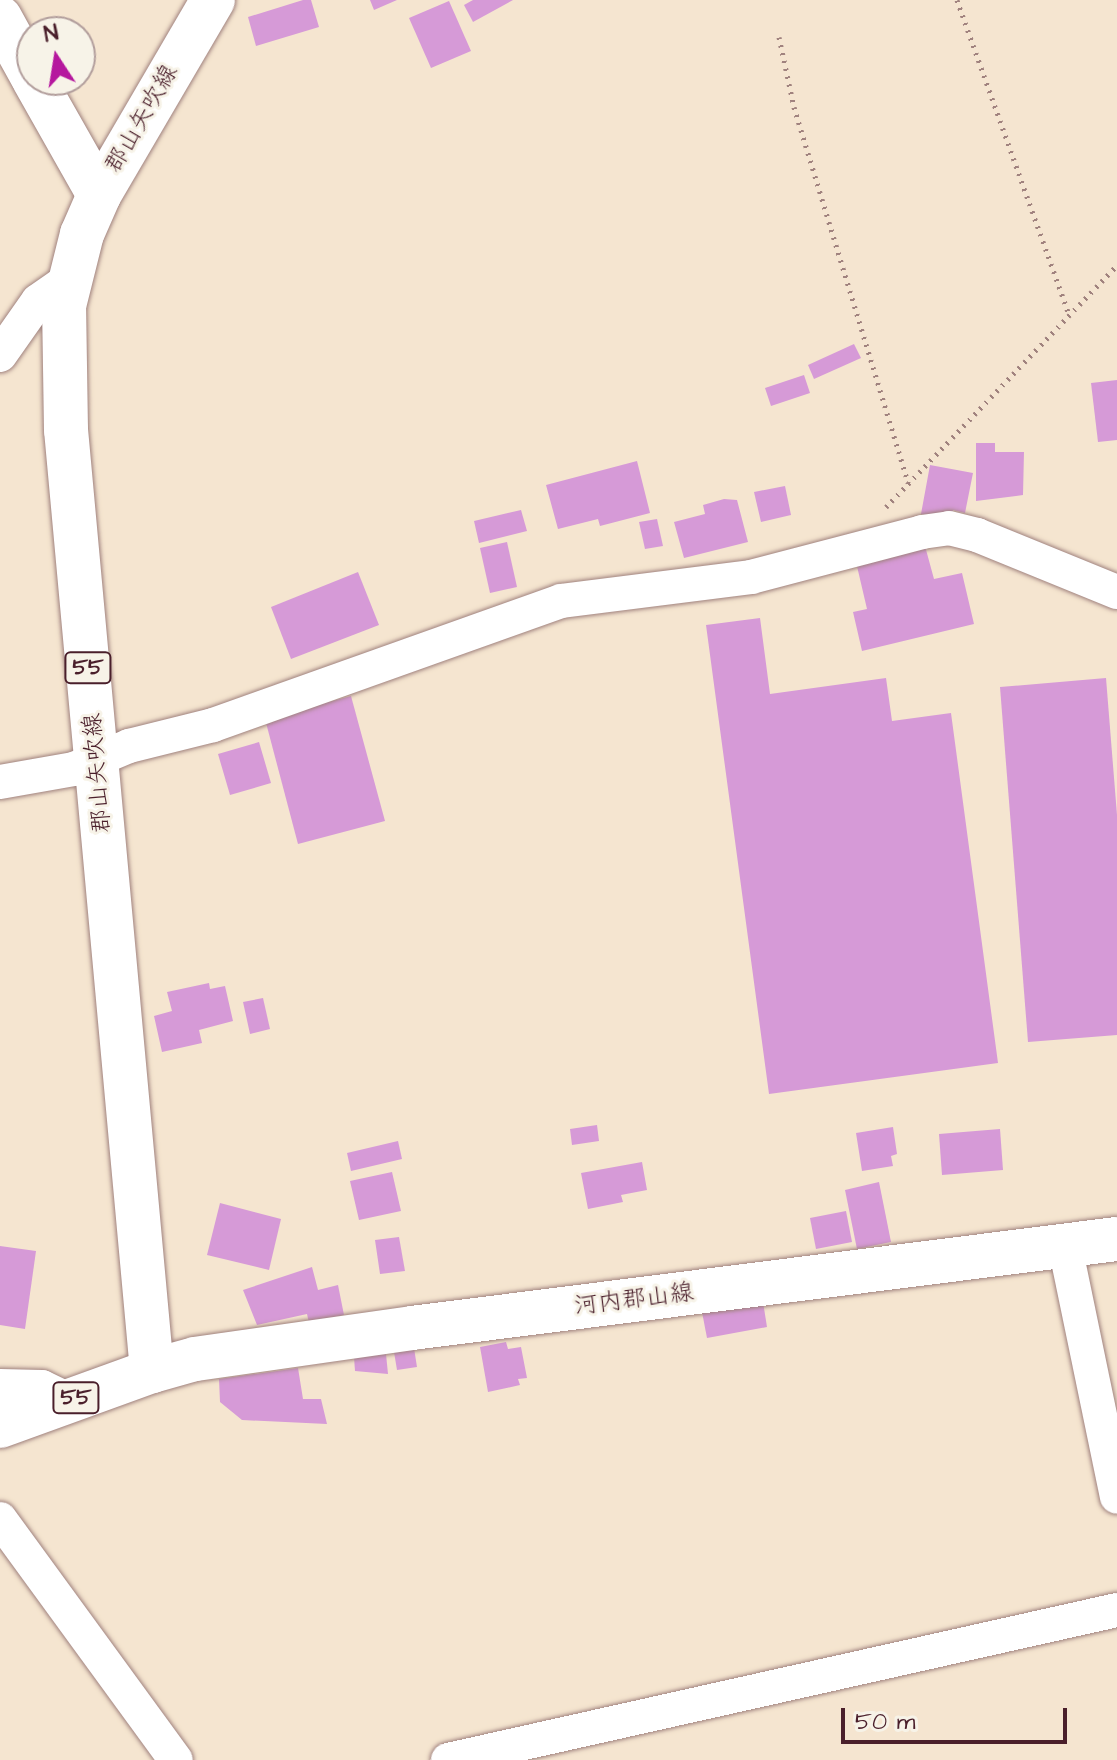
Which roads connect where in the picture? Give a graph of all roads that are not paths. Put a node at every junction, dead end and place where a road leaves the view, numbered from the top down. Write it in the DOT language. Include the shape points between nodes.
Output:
graph roads {
  1 [pos="213,0"];
  2 [pos="0,18"];
  3 [pos="16,47"];
  4 [pos="43,96"];
  5 [pos="99,195"];
  6 [pos="70,279"];
  7 [pos="0,355"];
  8 [pos="1117,592"];
  9 [pos="97,758"];
  10 [pos="0,782"];
  11 [pos="1117,1239"];
  12 [pos="1065,1246"];
  13 [pos="152,1371"];
  14 [pos="0,1386"];
  15 [pos="69,1400"];
  16 [pos="0,1426"];
  17 [pos="1117,1497"];
  18 [pos="0,1519"];
  19 [pos="1117,1610"];
  20 [pos="176,1760"];
  21 [pos="448,1760"];
  1 -- 5 [label="main road, 郡山矢吹線 / 55"];
  2 -- 3 [label="main road"];
  4 -- 5 [label="main road"];
  5 -- 6 [label="main road, 郡山矢吹線 / 55"];
  6 -- 7 [label="street" via="38,301"];
  6 -- 9 [label="main road, 郡山矢吹線 / 55" via="64,306 66,430"];
  8 -- 9 [label="street" via="949,528 751,577 561,601 213,725"];
  9 -- 10 [label="street" via="74,769"];
  9 -- 13 [label="main road, 郡山矢吹線 / 55"];
  11 -- 12 [label="main road, 河内郡山線"];
  12 -- 13 [label="main road, 河内郡山線" via="412,1328 195,1359"];
  12 -- 17 [label="street"];
  13 -- 15 [label="main road, 55"];
  14 -- 15 [label="street" via="42,1387"];
  15 -- 16 [label="main road, 55"];
  18 -- 20 [label="street"];
  19 -- 21 [label="street"];
}
